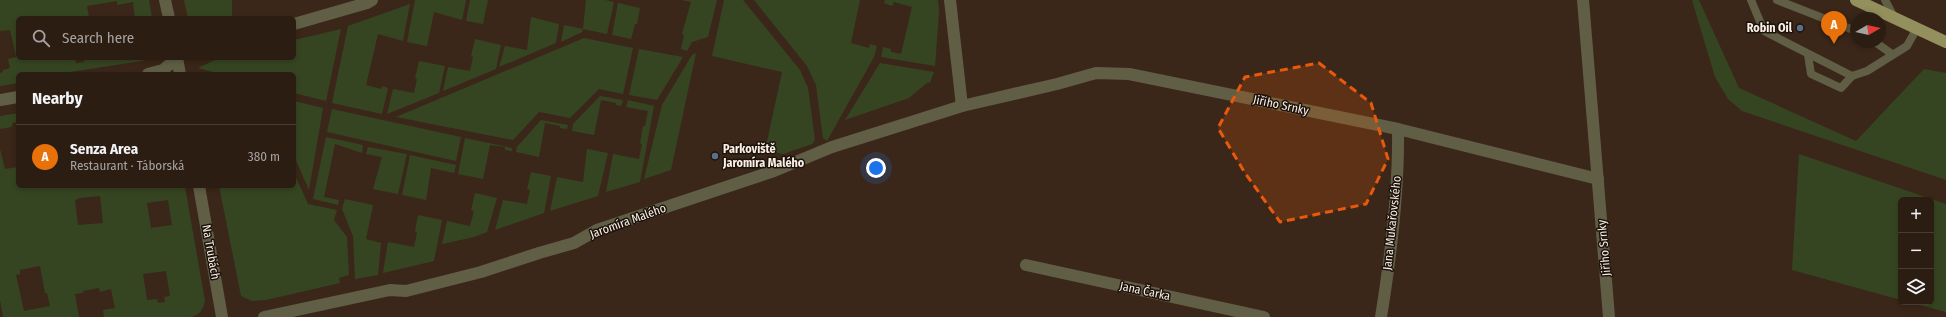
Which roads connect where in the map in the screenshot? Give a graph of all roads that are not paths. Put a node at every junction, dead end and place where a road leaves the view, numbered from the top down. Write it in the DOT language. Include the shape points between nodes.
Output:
graph roads {
  1 [pos="165,0"];
  2 [pos="372,0"];
  3 [pos="950,0"];
  4 [pos="1583,0"];
  5 [pos="1751,0"];
  6 [pos="1777,0"];
  7 [pos="1856,0"];
  8 [pos="1886,0"];
  9 [pos="169,16"];
  10 [pos="1894,17"];
  11 [pos="296,23"];
  12 [pos="1917,28"];
  13 [pos="1850,29"];
  14 [pos="1946,42"];
  15 [pos="1884,48"];
  16 [pos="1892,54"];
  17 [pos="1808,55"];
  18 [pos="175,60"];
  19 [pos="177,60"];
  20 [pos="156,72"];
  21 [pos="180,72"];
  22 [pos="1852,76"];
  23 [pos="16,97"];
  24 [pos="0,100"];
  25 [pos="962,106"];
  26 [pos="1398,129"];
  27 [pos="1598,179"];
  28 [pos="199,188"];
  29 [pos="1026,265"];
  30 [pos="222,317"];
  31 [pos="264,317"];
  32 [pos="1264,317"];
  33 [pos="1381,317"];
  34 [pos="1609,317"];
  1 -- 9 [label="street"];
  2 -- 11 [label="street"];
  3 -- 25 [label="street"];
  4 -- 27 [label="street, Jiřího Srnky"];
  5 -- 17 [label="lane" via="1764,31"];
  6 -- 13 [label="lane"];
  7 -- 10 [label="main road"];
  8 -- 10 [label="lane"];
  10 -- 12 [label="main road"];
  12 -- 14 [label="main road"];
  12 -- 16 [label="lane" via="1907,46"];
  15 -- 16 [label="lane"];
  16 -- 22 [label="lane" via="1867,71"];
  17 -- 22 [label="lane"];
  17 -- 22 [label="lane" via="1811,74 1841,88"];
  18 -- 20 [label="street" via="163,70"];
  19 -- 21 [label="street"];
  23 -- 24 [label="street"];
  25 -- 26 [label="street, Jiřího Srnky" via="1096,73 1129,74"];
  25 -- 31 [label="street, Jaromíra Malého" via="832,148 728,187 597,230 574,243 481,272 406,291 390,290"];
  26 -- 27 [label="street, Jiřího Srnky"];
  26 -- 33 [label="street, Jana Mukařovského" via="1392,240"];
  27 -- 34 [label="street, Jiřího Srnky"];
  28 -- 30 [label="street, Na Trubách"];
  29 -- 32 [label="street, Jana Čarka"];
}
